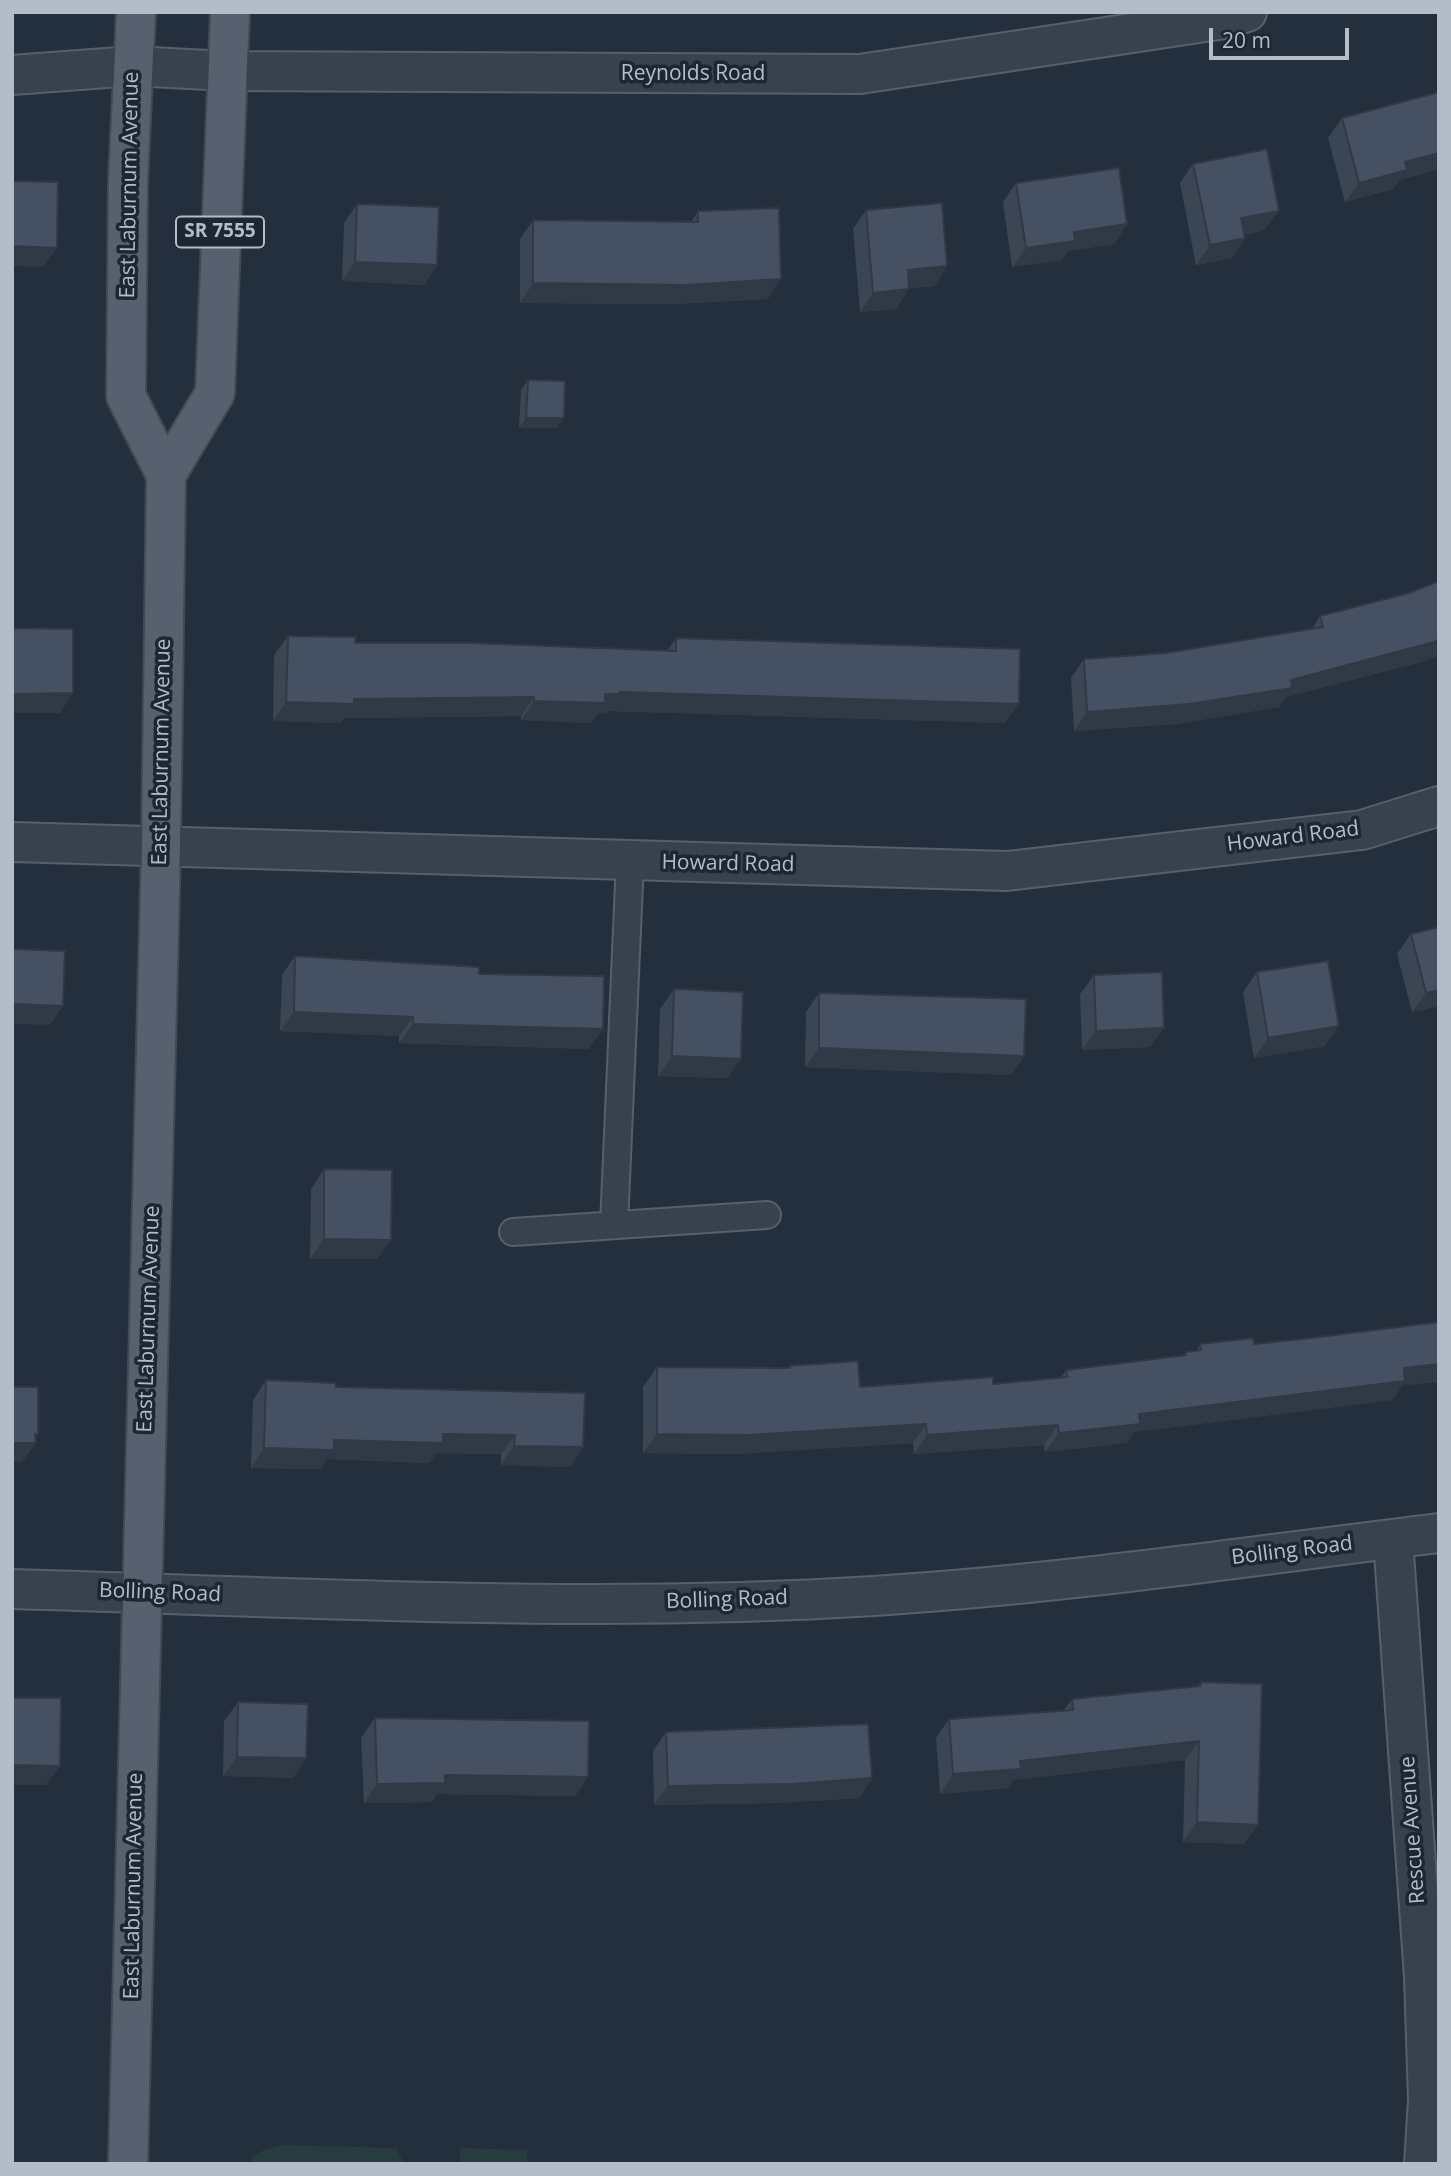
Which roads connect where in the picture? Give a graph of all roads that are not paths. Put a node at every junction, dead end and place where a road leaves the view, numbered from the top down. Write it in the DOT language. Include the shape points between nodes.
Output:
graph roads {
  1 [pos="136,12"];
  2 [pos="230,12"];
  3 [pos="1247,12"];
  4 [pos="133,66"];
  5 [pos="226,71"];
  6 [pos="12,75"];
  7 [pos="166,475"];
  8 [pos="1439,806"];
  9 [pos="12,842"];
  10 [pos="161,846"];
  11 [pos="630,861"];
  12 [pos="767,1215"];
  13 [pos="614,1225"];
  14 [pos="513,1232"];
  15 [pos="1439,1533"];
  16 [pos="1393,1539"];
  17 [pos="12,1589"];
  18 [pos="141,1592"];
  19 [pos="128,2164"];
  20 [pos="1424,2164"];
  1 -- 4 [label="main road, East Laburnum Avenue"];
  2 -- 5 [label="main road"];
  3 -- 5 [label="street, Reynolds Road" via="860,74"];
  4 -- 5 [label="street, Reynolds Road"];
  4 -- 6 [label="street, Reynolds Road"];
  4 -- 7 [label="main road, East Laburnum Avenue" via="126,397"];
  5 -- 7 [label="main road, SR 7555" via="215,393"];
  7 -- 10 [label="main road, East Laburnum Avenue"];
  8 -- 11 [label="street, Howard Road" via="1362,830 1007,871"];
  9 -- 10 [label="street, Howard Road"];
  10 -- 11 [label="street, Howard Road"];
  10 -- 18 [label="main road, East Laburnum Avenue"];
  11 -- 13 [label="lane"];
  12 -- 13 [label="lane"];
  13 -- 14 [label="lane"];
  15 -- 16 [label="street, Bolling Road"];
  16 -- 18 [label="street, Bolling Road" via="1053,1580 873,1596 646,1603"];
  16 -- 20 [label="street, Rescue Avenue" via="1424,1977 1429,2100"];
  17 -- 18 [label="street, Bolling Road"];
  18 -- 19 [label="main road, East Laburnum Avenue"];
}
